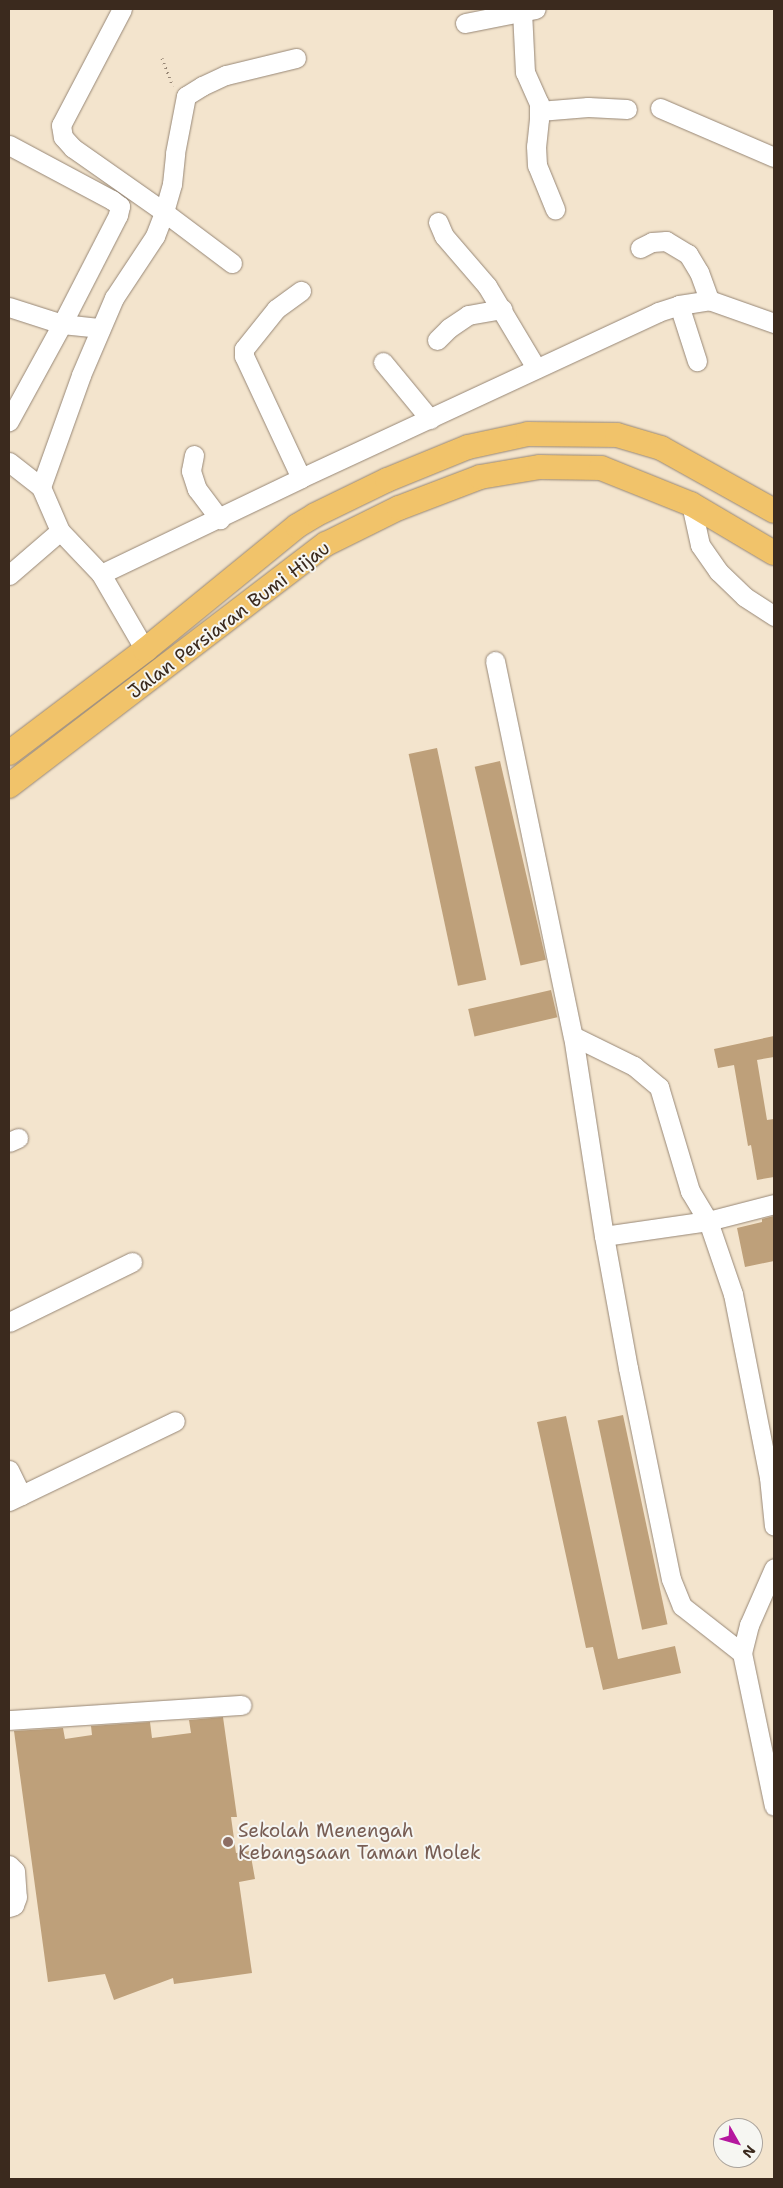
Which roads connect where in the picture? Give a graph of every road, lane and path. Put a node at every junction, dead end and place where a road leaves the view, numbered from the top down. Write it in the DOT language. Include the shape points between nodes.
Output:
graph roads {
  1 [pos="122,9"];
  2 [pos="529,10"];
  3 [pos="465,23"];
  4 [pos="296,58"];
  5 [pos="660,108"];
  6 [pos="628,109"];
  7 [pos="539,111"];
  8 [pos="9,145"];
  9 [pos="774,157"];
  10 [pos="555,209"];
  11 [pos="164,212"];
  12 [pos="438,222"];
  13 [pos="640,248"];
  14 [pos="232,263"];
  15 [pos="301,291"];
  16 [pos="709,300"];
  17 [pos="679,305"];
  18 [pos="9,307"];
  19 [pos="502,309"];
  20 [pos="774,323"];
  21 [pos="62,324"];
  22 [pos="101,328"];
  23 [pos="437,340"];
  24 [pos="383,362"];
  25 [pos="697,362"];
  26 [pos="536,368"];
  27 [pos="430,419"];
  28 [pos="9,421"];
  29 [pos="194,455"];
  30 [pos="9,462"];
  31 [pos="300,478"];
  32 [pos="41,487"];
  33 [pos="691,504"];
  34 [pos="774,511"];
  35 [pos="220,519"];
  36 [pos="60,531"];
  37 [pos="774,553"];
  38 [pos="101,574"];
  39 [pos="9,575"];
  40 [pos="774,616"];
  41 [pos="145,650"];
  42 [pos="495,661"];
  43 [pos="9,753"];
  44 [pos="9,786"];
  45 [pos="573,1036"];
  46 [pos="774,1204"];
  47 [pos="708,1220"];
  48 [pos="604,1236"];
  49 [pos="132,1262"];
  50 [pos="9,1322"];
  51 [pos="175,1421"];
  52 [pos="9,1470"];
  53 [pos="15,1498"];
  54 [pos="774,1526"];
  55 [pos="774,1568"];
  56 [pos="742,1653"];
  57 [pos="242,1705"];
  58 [pos="9,1720"];
  59 [pos="774,1806"];
  60 [pos="9,1865"];
  61 [pos="9,1907"];
  1 -- 11 [label="street" via="61,125 63,137 73,148"];
  2 -- 3 [label="street"];
  2 -- 7 [label="street" via="525,72 539,103"];
  4 -- 11 [label="street" via="226,75 186,96 174,153 172,184"];
  5 -- 9 [label="street"];
  6 -- 7 [label="street"];
  7 -- 10 [label="street" via="537,165"];
  8 -- 21 [label="street" via="120,206 118,216"];
  11 -- 14 [label="street"];
  11 -- 22 [label="street" via="155,236 114,298"];
  12 -- 19 [label="street" via="444,236 487,286"];
  13 -- 16 [label="street" via="652,242 666,241 688,254 700,272"];
  15 -- 31 [label="street" via="276,309 244,349 244,356"];
  16 -- 17 [label="street"];
  16 -- 20 [label="street"];
  17 -- 25 [label="street"];
  17 -- 26 [label="street"];
  18 -- 21 [label="street"];
  19 -- 23 [label="street" via="468,316"];
  19 -- 26 [label="street"];
  21 -- 22 [label="street"];
  21 -- 28 [label="street"];
  22 -- 32 [label="street"];
  24 -- 27 [label="street"];
  26 -- 27 [label="street"];
  27 -- 31 [label="street"];
  29 -- 35 [label="street" via="191,471 196,489"];
  30 -- 32 [label="street"];
  31 -- 35 [label="street"];
  32 -- 36 [label="street"];
  33 -- 37 [label="main road, Jalan Persiaran Bumi Hijau"];
  33 -- 40 [label="street" via="700,545 718,571 745,597"];
  33 -- 44 [label="main road, Jalan Persiaran Bumi Hijau" via="601,468 540,467 480,477 400,508 326,544"];
  34 -- 41 [label="main road, Jalan Persiaran Bumi Hijau" via="661,448 617,435 528,434 468,446 386,480 297,526"];
  35 -- 38 [label="street"];
  36 -- 38 [label="street"];
  36 -- 39 [label="street"];
  38 -- 41 [label="street"];
  41 -- 43 [label="main road, Jalan Persiaran Bumi Hijau"];
  42 -- 45 [label="street"];
  45 -- 47 [label="street" via="634,1066 659,1086 690,1191"];
  45 -- 48 [label="street"];
  46 -- 47 [label="street"];
  47 -- 48 [label="street"];
  47 -- 54 [label="street" via="733,1294 769,1477"];
  48 -- 56 [label="street" via="671,1579 682,1606"];
  49 -- 50 [label="street"];
  51 -- 53 [label="street"];
  52 -- 53 [label="street"];
  55 -- 56 [label="street" via="749,1625"];
  56 -- 59 [label="street"];
  57 -- 58 [label="street"];
  60 -- 61 [label="street" via="15,1871 17,1897 14,1905"];
}
